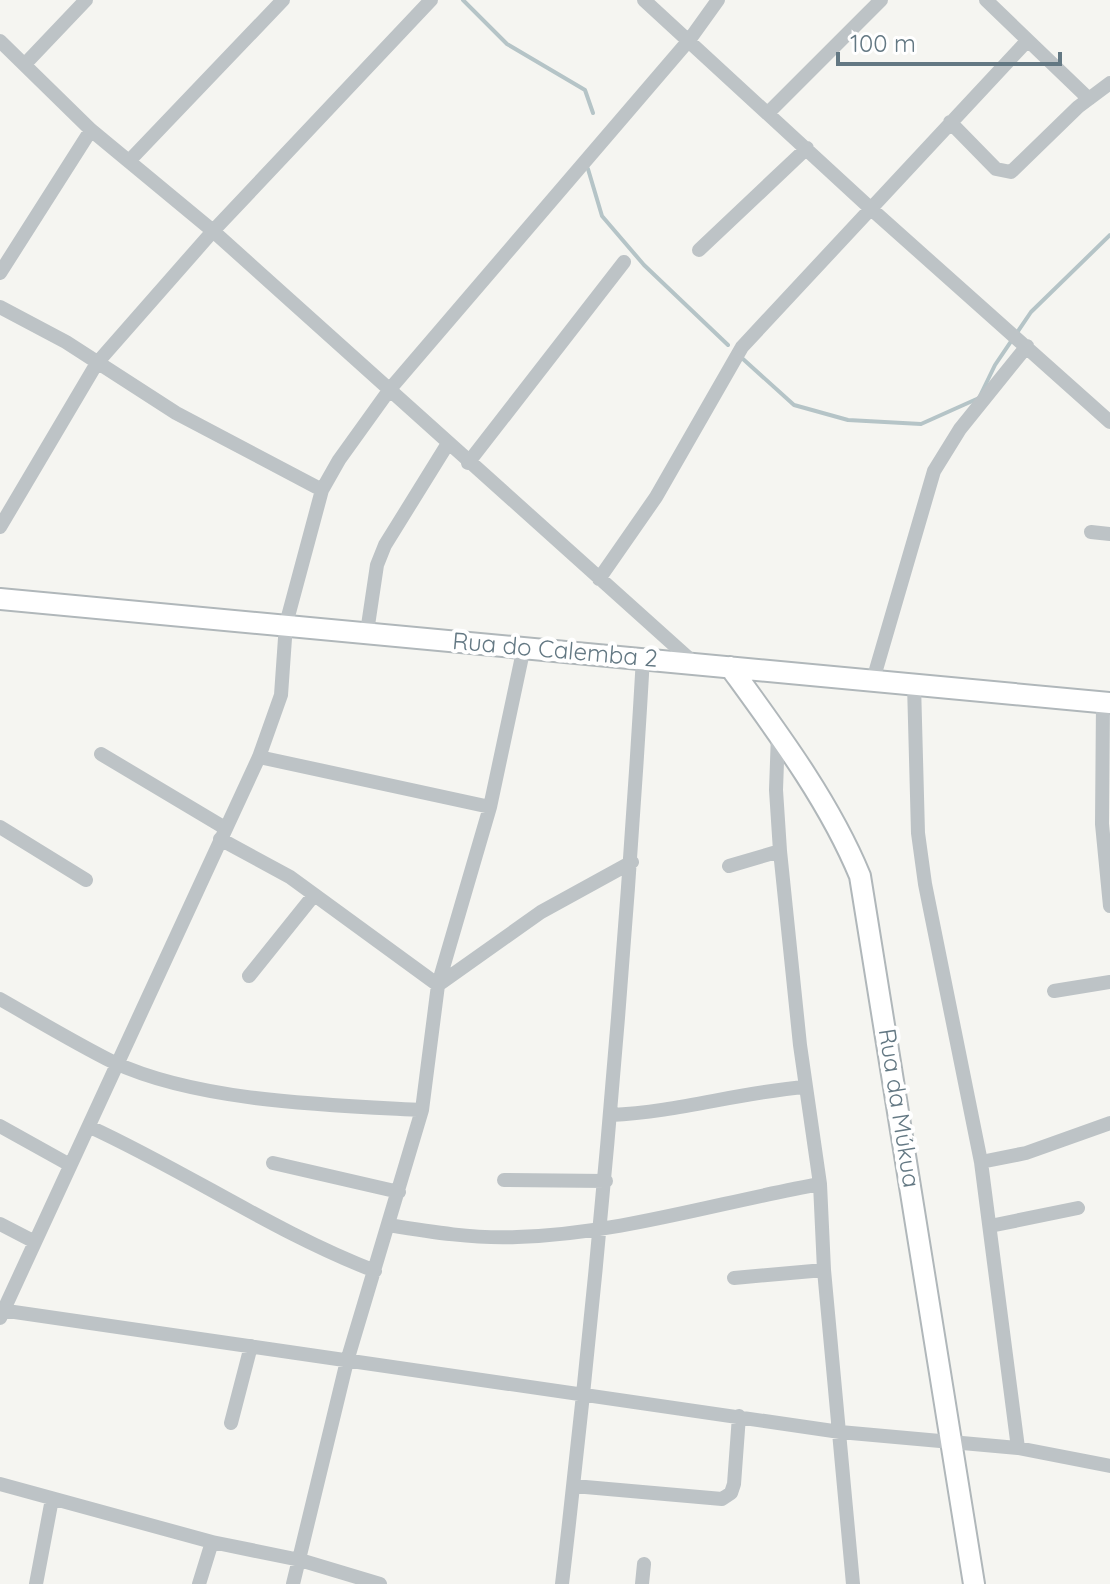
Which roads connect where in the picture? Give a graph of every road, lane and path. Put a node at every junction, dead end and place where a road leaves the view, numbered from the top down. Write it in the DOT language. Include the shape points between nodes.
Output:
graph roads {
  1 [pos="86,0"];
  2 [pos="283,0"];
  3 [pos="431,0"];
  4 [pos="644,0"];
  5 [pos="718,0"];
  6 [pos="881,0"];
  7 [pos="986,0"];
  8 [pos="690,39"];
  9 [pos="1027,41"];
  10 [pos="1,45"];
  11 [pos="26,63"];
  12 [pos="1110,83"];
  13 [pos="1089,99"];
  14 [pos="768,113"];
  15 [pos="950,122"];
  16 [pos="91,130"];
  17 [pos="807,148"];
  18 [pos="130,160"];
  19 [pos="869,207"];
  20 [pos="213,231"];
  21 [pos="699,250"];
  22 [pos="624,262"];
  23 [pos="0,273"];
  24 [pos="0,307"];
  25 [pos="1027,346"];
  26 [pos="97,363"];
  27 [pos="390,389"];
  28 [pos="1110,422"];
  29 [pos="447,445"];
  30 [pos="468,463"];
  31 [pos="322,490"];
  32 [pos="0,527"];
  33 [pos="1091,532"];
  34 [pos="1110,534"];
  35 [pos="599,579"];
  36 [pos="0,599"];
  37 [pos="286,624"];
  38 [pos="367,632"];
  39 [pos="524,647"];
  40 [pos="643,658"];
  41 [pos="694,663"];
  42 [pos="730,667"];
  43 [pos="873,680"];
  44 [pos="914,684"];
  45 [pos="1107,703"];
  46 [pos="778,734"];
  47 [pos="101,754"];
  48 [pos="259,757"];
  49 [pos="490,807"];
  50 [pos="0,827"];
  51 [pos="222,834"];
  52 [pos="780,851"];
  53 [pos="632,862"];
  54 [pos="729,866"];
  55 [pos="86,880"];
  56 [pos="314,895"];
  57 [pos="1110,906"];
  58 [pos="249,976"];
  59 [pos="1110,982"];
  60 [pos="438,985"];
  61 [pos="1054,991"];
  62 [pos="0,999"];
  63 [pos="115,1063"];
  64 [pos="806,1087"];
  65 [pos="422,1110"];
  66 [pos="611,1115"];
  67 [pos="1110,1123"];
  68 [pos="0,1126"];
  69 [pos="90,1127"];
  70 [pos="981,1162"];
  71 [pos="273,1163"];
  72 [pos="70,1165"];
  73 [pos="504,1180"];
  74 [pos="606,1181"];
  75 [pos="820,1184"];
  76 [pos="399,1192"];
  77 [pos="1078,1208"];
  78 [pos="0,1224"];
  79 [pos="389,1225"];
  80 [pos="990,1226"];
  81 [pos="599,1227"];
  82 [pos="33,1241"];
  83 [pos="824,1270"];
  84 [pos="375,1271"];
  85 [pos="734,1278"];
  86 [pos="1,1313"];
  87 [pos="251,1346"];
  88 [pos="347,1361"];
  89 [pos="583,1395"];
  90 [pos="739,1416"];
  91 [pos="231,1423"];
  92 [pos="840,1432"];
  93 [pos="952,1439"];
  94 [pos="1018,1448"];
  95 [pos="1110,1466"];
  96 [pos="0,1484"];
  97 [pos="574,1486"];
  98 [pos="52,1499"];
  99 [pos="212,1542"];
  100 [pos="300,1560"];
  101 [pos="644,1564"];
  102 [pos="36,1584"];
  103 [pos="199,1584"];
  104 [pos="293,1584"];
  105 [pos="380,1584"];
  106 [pos="562,1584"];
  107 [pos="642,1584"];
  108 [pos="853,1584"];
  109 [pos="974,1584"];
  1 -- 11 [label="street"];
  2 -- 18 [label="street"];
  3 -- 20 [label="street"];
  4 -- 8 [label="street"];
  5 -- 8 [label="street"];
  6 -- 14 [label="street"];
  7 -- 9 [label="street"];
  8 -- 14 [label="street"];
  8 -- 27 [label="street"];
  9 -- 13 [label="street"];
  9 -- 15 [label="street"];
  10 -- 11 [label="street"];
  11 -- 16 [label="street"];
  12 -- 13 [label="street"];
  13 -- 15 [label="street" via="1011,172 996,169"];
  14 -- 17 [label="street"];
  15 -- 19 [label="street"];
  16 -- 18 [label="street"];
  16 -- 23 [label="street"];
  17 -- 19 [label="street"];
  17 -- 21 [label="street"];
  18 -- 20 [label="street"];
  19 -- 25 [label="street"];
  19 -- 35 [label="street" via="742,347 656,497"];
  20 -- 26 [label="street"];
  20 -- 27 [label="street"];
  22 -- 30 [label="street"];
  24 -- 26 [label="street"];
  25 -- 28 [label="street"];
  25 -- 43 [label="street" via="960,429 934,471"];
  26 -- 31 [label="street" via="176,413"];
  26 -- 32 [label="street"];
  27 -- 29 [label="street"];
  27 -- 31 [label="street"];
  29 -- 30 [label="street"];
  29 -- 38 [label="street" via="385,545"];
  30 -- 35 [label="street"];
  31 -- 37 [label="street"];
  33 -- 34 [label="street"];
  35 -- 41 [label="street"];
  36 -- 37 [label="main road, Rua do Calemba 2"];
  37 -- 38 [label="main road, Rua do Calemba 2"];
  37 -- 48 [label="street" via="281,695"];
  38 -- 39 [label="main road, Rua do Calemba 2"];
  39 -- 40 [label="main road, Rua do Calemba 2"];
  39 -- 49 [label="street"];
  40 -- 41 [label="main road, Rua do Calemba 2"];
  40 -- 53 [label="street"];
  41 -- 42 [label="main road, Rua do Calemba 2"];
  42 -- 43 [label="main road, Rua do Calemba 2"];
  42 -- 46 [label="main road, Rua da Múkua"];
  43 -- 44 [label="main road, Rua do Calemba 2"];
  44 -- 45 [label="main road, Rua do Calemba 2"];
  44 -- 70 [label="street" via="918,833 925,884"];
  45 -- 57 [label="street" via="1102,824"];
  46 -- 52 [label="street"];
  46 -- 93 [label="main road, Rua da Múkua" via="846,841 860,876"];
  47 -- 51 [label="street"];
  48 -- 49 [label="street"];
  48 -- 51 [label="street"];
  49 -- 60 [label="street"];
  50 -- 55 [label="street"];
  51 -- 56 [label="street"];
  51 -- 63 [label="street"];
  52 -- 54 [label="street"];
  52 -- 64 [label="street"];
  53 -- 60 [label="street" via="541,912"];
  53 -- 66 [label="street"];
  56 -- 58 [label="street"];
  56 -- 60 [label="street"];
  59 -- 61 [label="street"];
  60 -- 65 [label="street"];
  62 -- 63 [label="street"];
  63 -- 65 [label="street" via="203,1088 301,1103"];
  63 -- 69 [label="street"];
  64 -- 66 [label="street" via="668,1111"];
  64 -- 75 [label="street"];
  65 -- 76 [label="street"];
  66 -- 74 [label="street"];
  67 -- 70 [label="street" via="1026,1153"];
  68 -- 72 [label="street"];
  69 -- 72 [label="street"];
  69 -- 84 [label="street" via="156,1157 312,1246"];
  70 -- 80 [label="street"];
  71 -- 76 [label="street"];
  72 -- 82 [label="street"];
  73 -- 74 [label="street"];
  74 -- 81 [label="street"];
  75 -- 81 [label="street"];
  75 -- 83 [label="street"];
  76 -- 79 [label="street"];
  77 -- 80 [label="street"];
  78 -- 82 [label="street"];
  79 -- 81 [label="street" via="482,1237"];
  79 -- 84 [label="street"];
  80 -- 94 [label="street"];
  81 -- 89 [label="street"];
  82 -- 86 [label="street"];
  83 -- 85 [label="street"];
  83 -- 92 [label="street"];
  84 -- 88 [label="street"];
  86 -- 87 [label="street"];
  87 -- 88 [label="street"];
  87 -- 91 [label="street"];
  88 -- 89 [label="street"];
  88 -- 100 [label="street"];
  89 -- 90 [label="street"];
  89 -- 97 [label="street"];
  90 -- 92 [label="street"];
  90 -- 97 [label="street" via="734,1484 722,1499"];
  92 -- 93 [label="street"];
  92 -- 108 [label="street"];
  93 -- 94 [label="street"];
  93 -- 109 [label="main road, Rua da Múkua"];
  94 -- 95 [label="street"];
  96 -- 98 [label="street"];
  97 -- 106 [label="street"];
  98 -- 99 [label="street"];
  98 -- 102 [label="street"];
  99 -- 100 [label="street"];
  99 -- 103 [label="street"];
  100 -- 104 [label="street"];
  100 -- 105 [label="street"];
  101 -- 107 [label="street"];
}
